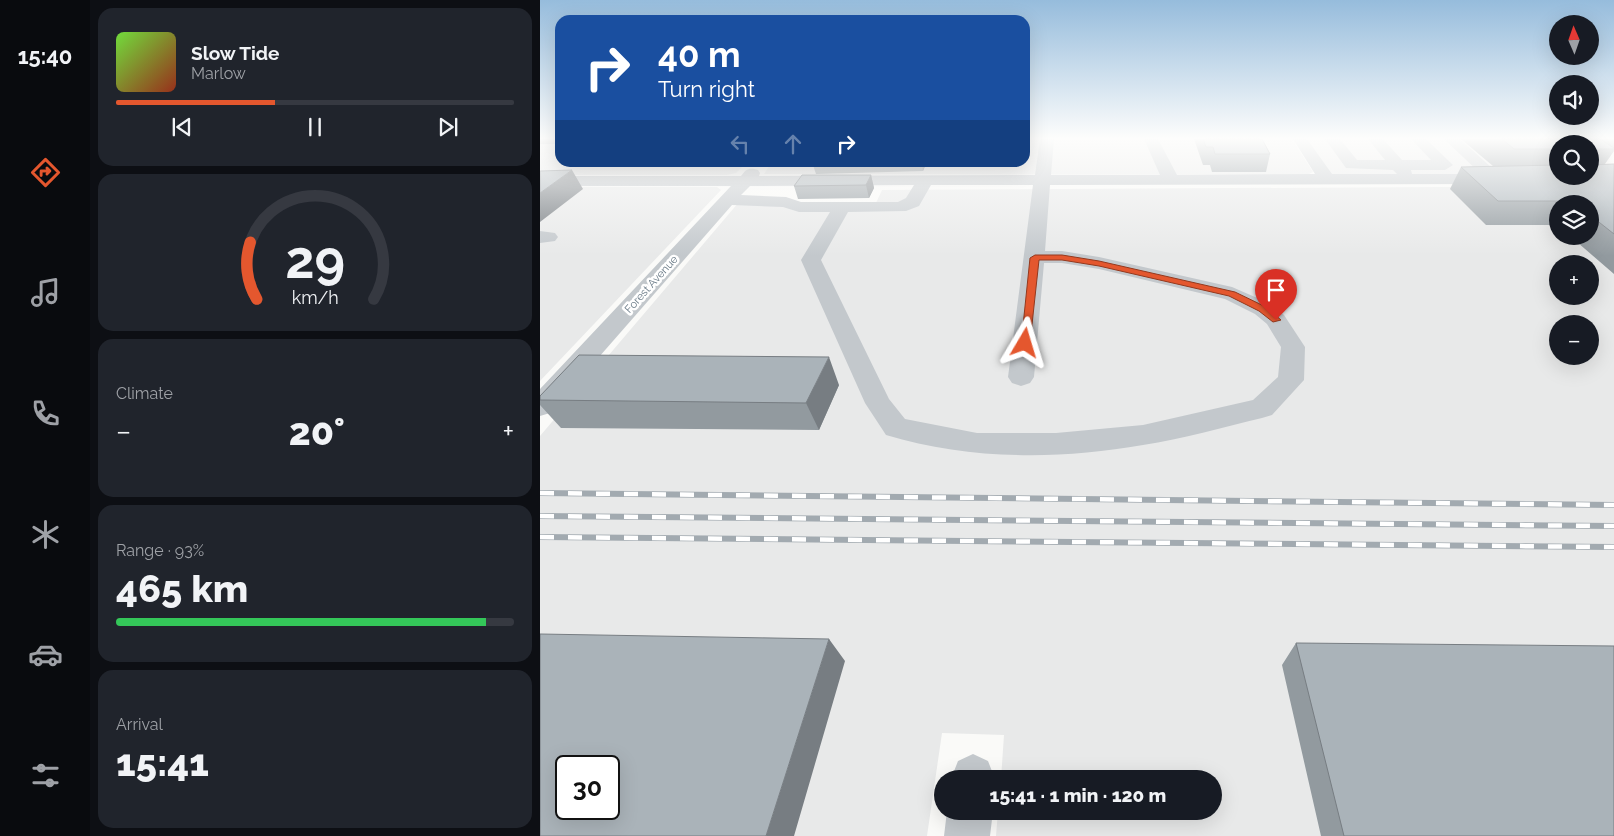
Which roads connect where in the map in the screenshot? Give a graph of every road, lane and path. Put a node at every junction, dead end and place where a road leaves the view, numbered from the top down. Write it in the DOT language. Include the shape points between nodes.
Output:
graph roads {
  1 [pos="748,178"];
  2 [pos="1411,179"];
  3 [pos="1496,179"];
  4 [pos="1515,179"];
  5 [pos="925,180"];
  6 [pos="1044,180"];
  7 [pos="1171,180"];
  8 [pos="1327,180"];
  9 [pos="540,181"];
  10 [pos="745,181"];
  11 [pos="727,200"];
  12 [pos="842,207"];
  13 [pos="1035,258"];
  14 [pos="1021,377"];
  15 [pos="540,406"];
  16 [pos="969,820"];
  17 [pos="967,836"];
  1 -- 10 [label="street, Forest Avenue"];
  2 -- 3 [label="street"];
  2 -- 8 [label="street"];
  3 -- 4 [label="street"];
  5 -- 6 [label="street"];
  5 -- 10 [label="street"];
  5 -- 12 [label="street" via="908,206"];
  6 -- 7 [label="street"];
  6 -- 13 [label="street"];
  7 -- 8 [label="street"];
  9 -- 10 [label="street"];
  10 -- 11 [label="street, Forest Avenue"];
  11 -- 12 [label="street"];
  11 -- 15 [label="street, Forest Avenue"];
  12 -- 13 [label="street" via="811,260 878,403 896,428 977,444 1056,444 1143,434 1262,408 1291,380 1293,347 1276,320 1263,309 1232,294 1099,263 1062,257"];
  13 -- 14 [label="street"];
  16 -- 17 [label="street"];
}
